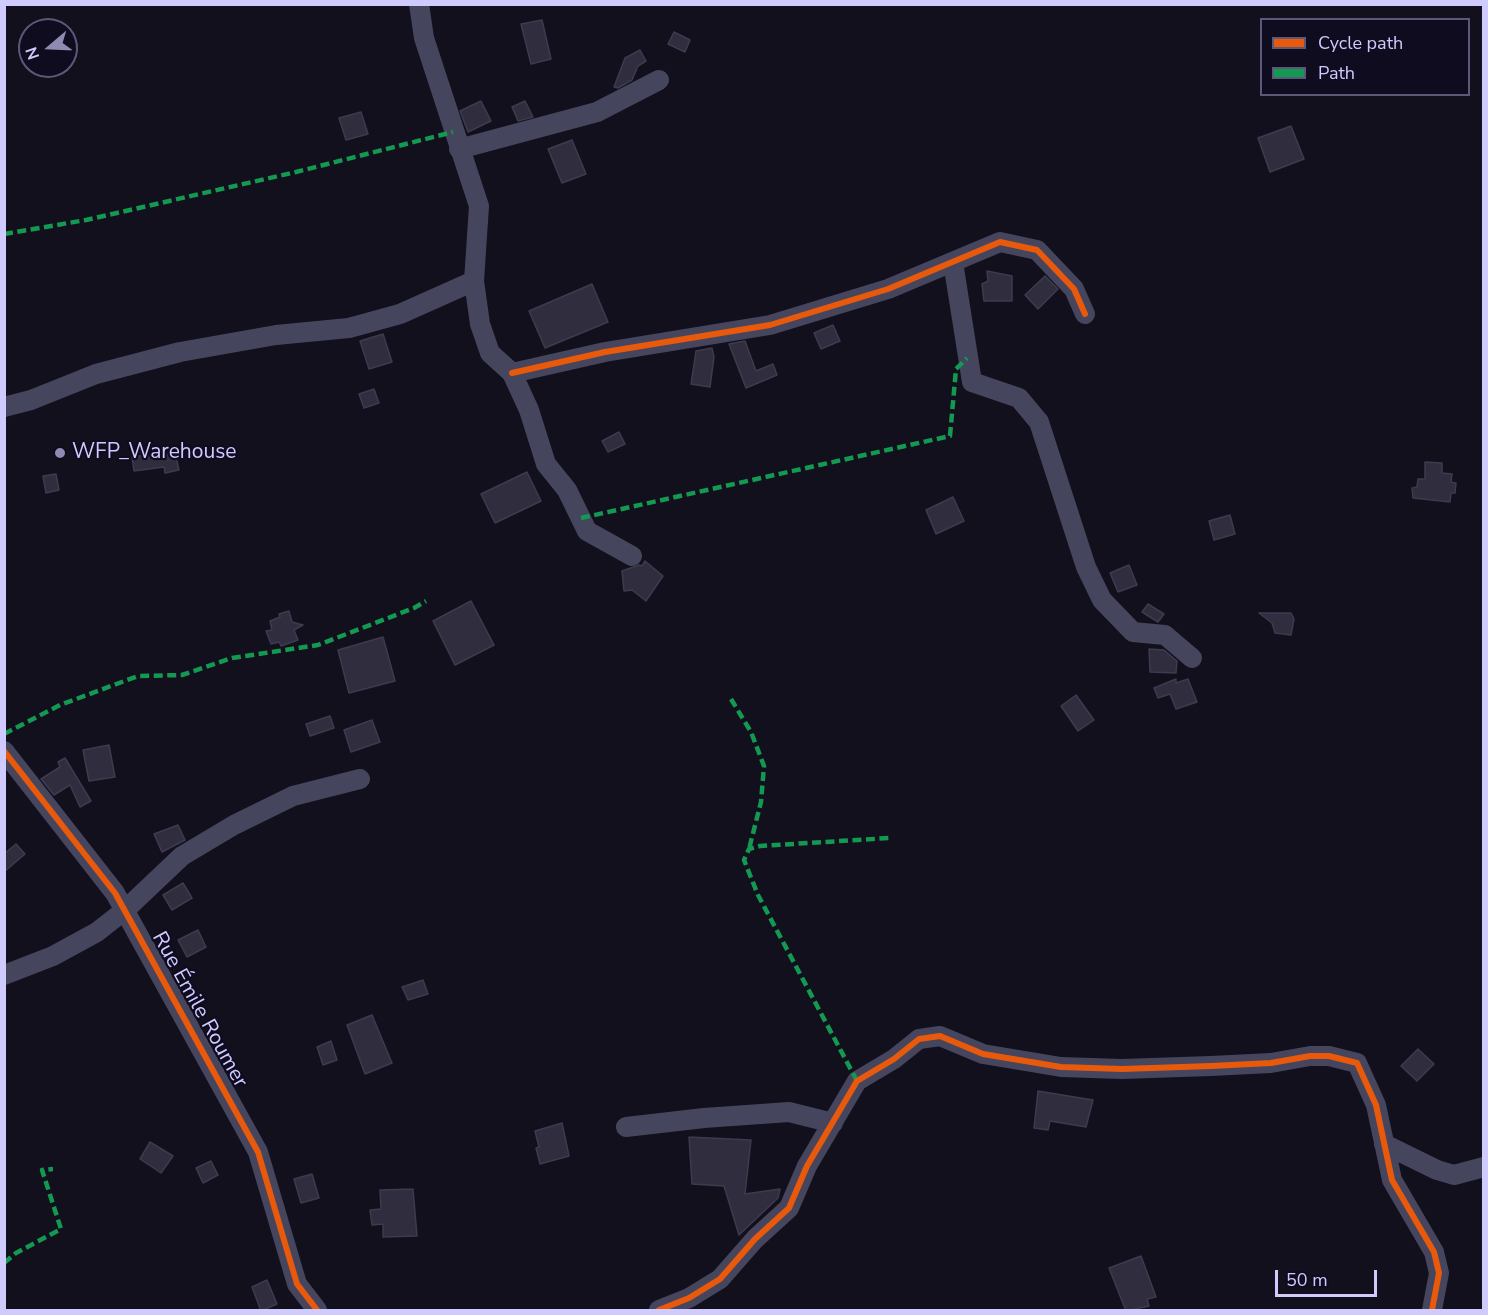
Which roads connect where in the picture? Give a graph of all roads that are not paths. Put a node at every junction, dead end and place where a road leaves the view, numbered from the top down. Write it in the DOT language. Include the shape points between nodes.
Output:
graph roads {
  1 [pos="419,4"];
  2 [pos="659,80"];
  3 [pos="459,149"];
  4 [pos="953,262"];
  5 [pos="474,281"];
  6 [pos="1085,314"];
  7 [pos="512,373"];
  8 [pos="4,407"];
  9 [pos="632,556"];
  10 [pos="1192,658"];
  11 [pos="4,751"];
  12 [pos="360,779"];
  13 [pos="125,910"];
  14 [pos="4,975"];
  15 [pos="832,1123"];
  16 [pos="626,1127"];
  17 [pos="1384,1144"];
  18 [pos="1484,1167"];
  19 [pos="317,1311"];
  20 [pos="659,1311"];
  21 [pos="1432,1311"];
  1 -- 3 [label="street" via="424,38"];
  2 -- 3 [label="street" via="597,112"];
  3 -- 5 [label="street" via="479,206"];
  4 -- 6 [label="street" via="1000,242 1037,250 1074,289"];
  4 -- 7 [label="street" via="888,289 770,325 605,352"];
  4 -- 10 [label="street" via="972,382 1019,398 1039,422 1086,567 1102,600 1133,632 1165,635"];
  5 -- 7 [label="street" via="480,324 490,353"];
  5 -- 8 [label="street" via="400,314 349,328 276,335 180,352 96,374"];
  7 -- 9 [label="street" via="530,410 546,464 567,490 587,531"];
  11 -- 13 [label="street, Rue Émile Roumer"];
  12 -- 13 [label="street" via="293,796 234,825 182,856"];
  13 -- 14 [label="street" via="71,947"];
  13 -- 19 [label="street, Rue Émile Roumer" via="258,1152 297,1284"];
  15 -- 16 [label="street" via="789,1112"];
  15 -- 17 [label="street" via="858,1081 919,1039 940,1036 983,1054 1061,1066 1211,1066 1329,1056 1357,1063 1376,1105"];
  15 -- 20 [label="street" via="789,1208 720,1279"];
  17 -- 18 [label="street" via="1437,1170 1454,1174"];
  17 -- 21 [label="street" via="1392,1180 1434,1251 1439,1274"];
}
